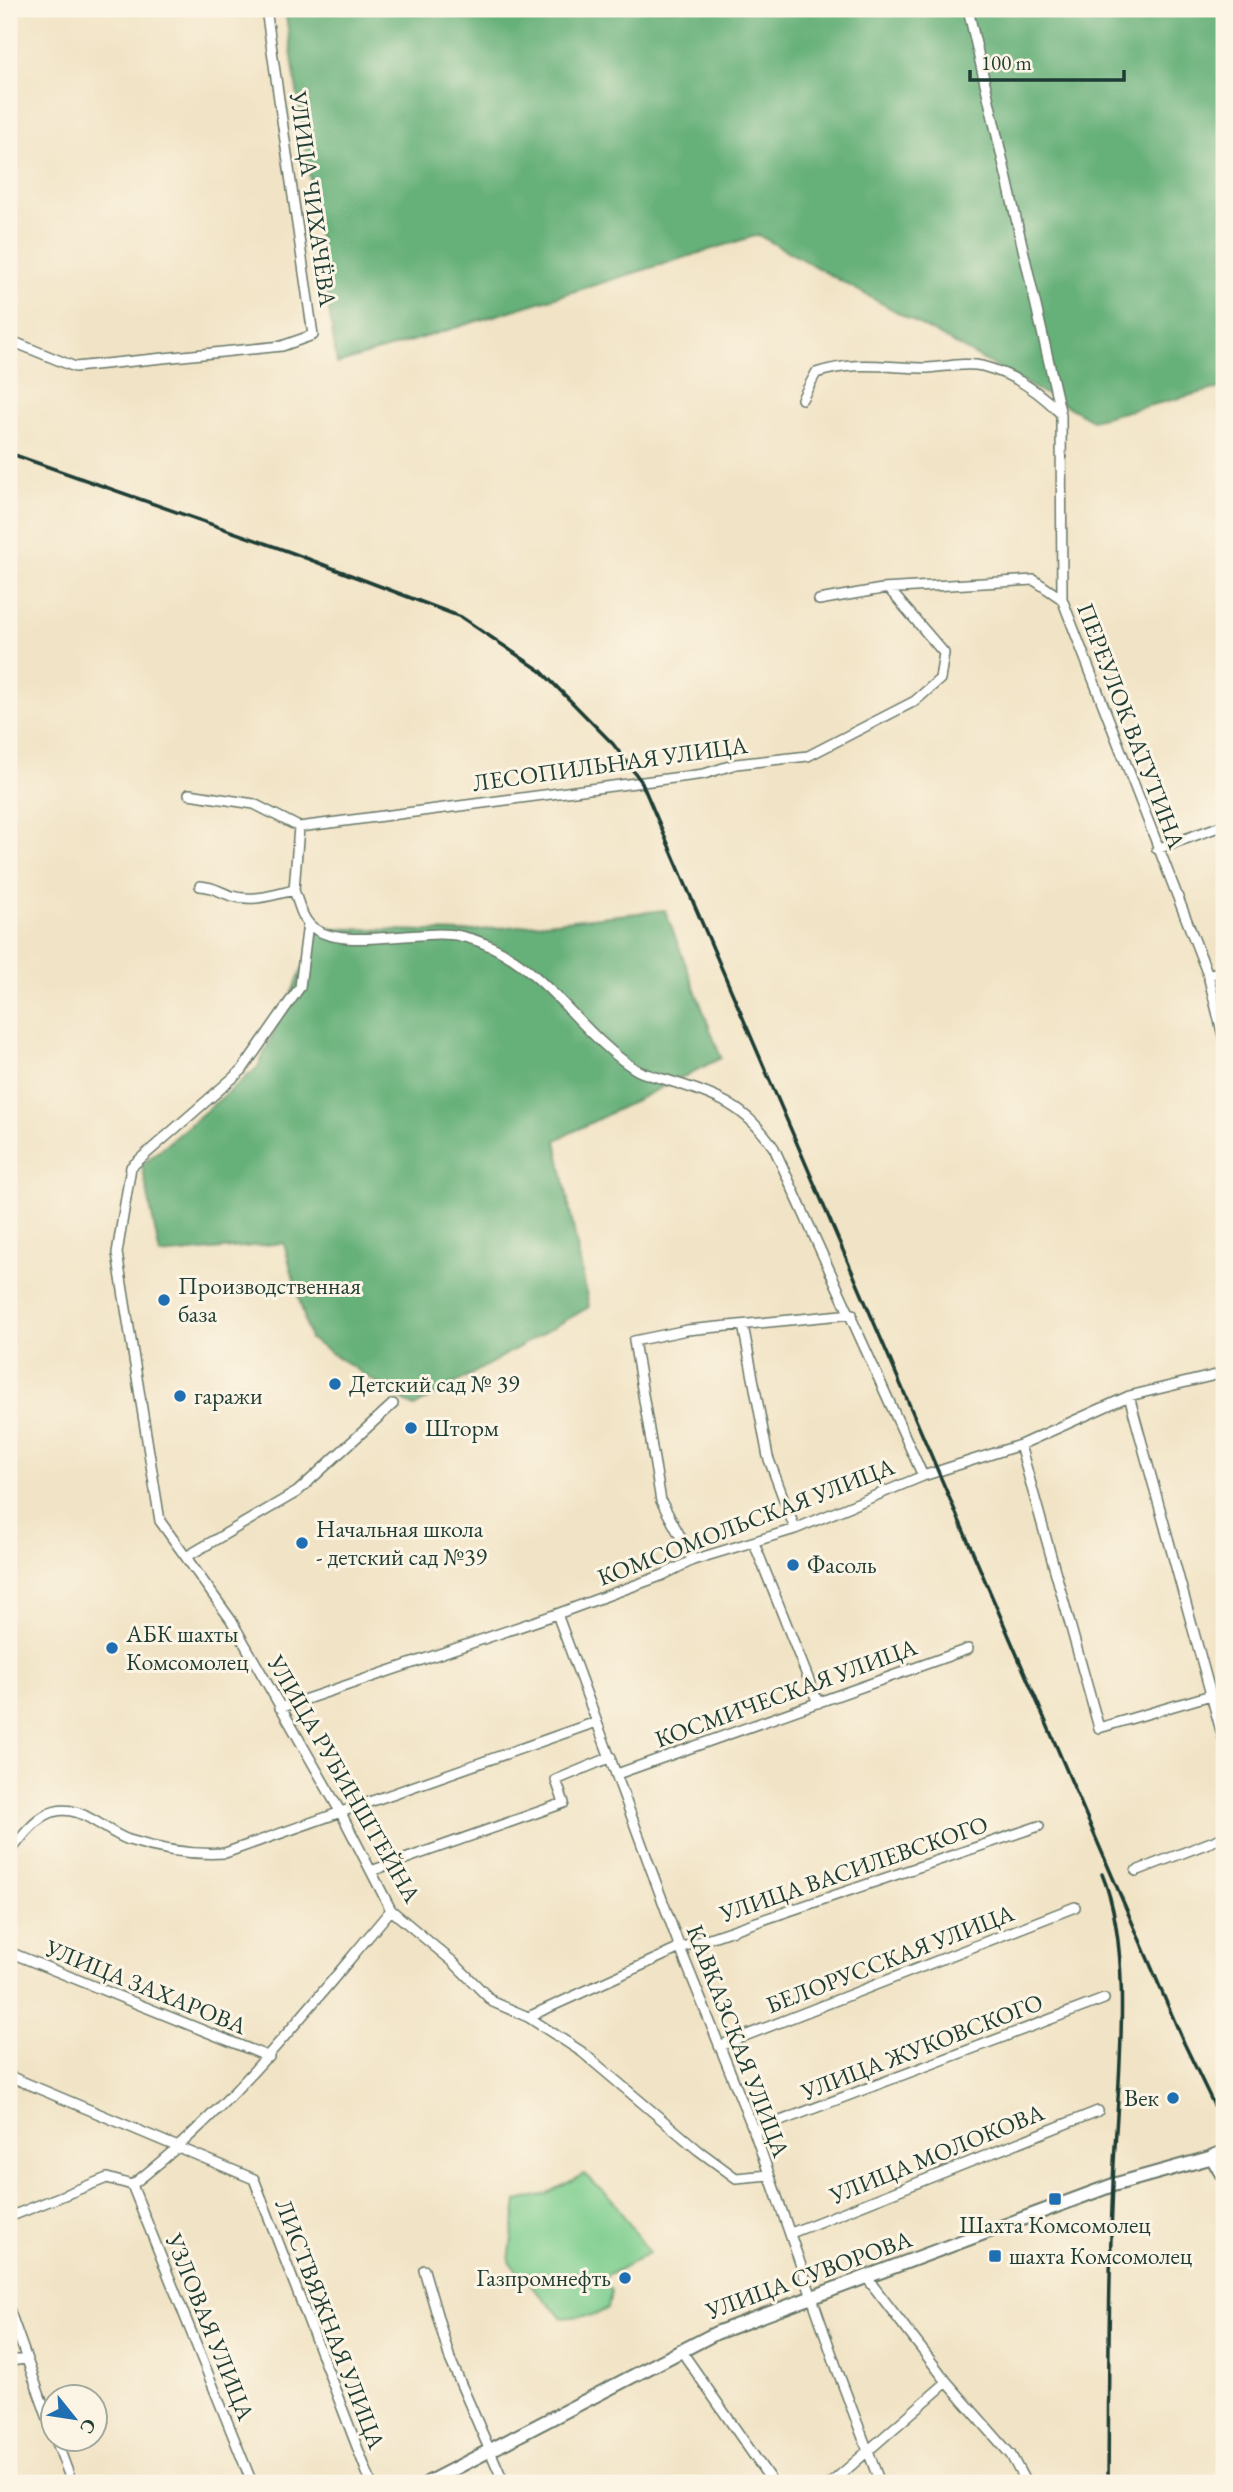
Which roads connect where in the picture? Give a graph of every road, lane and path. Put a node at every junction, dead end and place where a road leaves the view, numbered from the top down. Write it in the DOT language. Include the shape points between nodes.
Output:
graph roads {
  1 [pos="266,9"];
  2 [pos="968,9"];
  3 [pos="9,340"];
  4 [pos="802,398"];
  5 [pos="1061,415"];
  6 [pos="889,589"];
  7 [pos="819,600"];
  8 [pos="1062,600"];
  9 [pos="189,794"];
  10 [pos="1224,825"];
  11 [pos="299,827"];
  12 [pos="1157,849"];
  13 [pos="200,886"];
  14 [pos="293,890"];
  15 [pos="308,923"];
  16 [pos="1224,971"];
  17 [pos="1208,975"];
  18 [pos="1224,1040"];
  19 [pos="852,1314"];
  20 [pos="743,1325"];
  21 [pos="1224,1373"];
  22 [pos="1129,1396"];
  23 [pos="393,1404"];
  24 [pos="1020,1445"];
  25 [pos="923,1476"];
  26 [pos="795,1529"];
  27 [pos="754,1543"];
  28 [pos="186,1556"];
  29 [pos="693,1560"];
  30 [pos="556,1614"];
  31 [pos="968,1649"];
  32 [pos="1211,1695"];
  33 [pos="818,1703"];
  34 [pos="280,1707"];
  35 [pos="1220,1709"];
  36 [pos="596,1722"];
  37 [pos="1224,1742"];
  38 [pos="611,1758"];
  39 [pos="617,1774"];
  40 [pos="341,1813"];
  41 [pos="1039,1826"];
  42 [pos="1224,1837"];
  43 [pos="9,1853"];
  44 [pos="371,1871"];
  45 [pos="1136,1871"];
  46 [pos="1075,1907"];
  47 [pos="391,1910"];
  48 [pos="680,1948"];
  49 [pos="9,1952"];
  50 [pos="1104,1999"];
  51 [pos="528,2017"];
  52 [pos="719,2046"];
  53 [pos="269,2057"];
  54 [pos="9,2076"];
  55 [pos="1098,2111"];
  56 [pos="754,2131"];
  57 [pos="180,2147"];
  58 [pos="1219,2155"];
  59 [pos="769,2175"];
  60 [pos="1224,2176"];
  61 [pos="132,2185"];
  62 [pos="9,2217"];
  63 [pos="791,2233"];
  64 [pos="424,2270"];
  65 [pos="867,2278"];
  66 [pos="813,2297"];
  67 [pos="9,2309"];
  68 [pos="680,2349"];
  69 [pos="26,2358"];
  70 [pos="9,2361"];
  71 [pos="947,2382"];
  72 [pos="38,2391"];
  73 [pos="490,2452"];
  74 [pos="868,2452"];
  75 [pos="61,2454"];
  76 [pos="72,2483"];
  77 [pos="252,2483"];
  78 [pos="371,2483"];
  79 [pos="427,2483"];
  80 [pos="504,2483"];
  81 [pos="773,2483"];
  82 [pos="831,2483"];
  83 [pos="880,2483"];
  84 [pos="1026,2483"];
  1 -- 3 [label="street, УЛИЦА ЧИХАЧЁВА" via="313,335 282,346 75,367"];
  2 -- 5 [label="street, ПЕРЕУЛОК ВАТУТИНА"];
  4 -- 5 [label="street" via="816,373 844,364 980,365 1042,395"];
  5 -- 8 [label="street, ПЕРЕУЛОК ВАТУТИНА"];
  6 -- 7 [label="street"];
  6 -- 8 [label="street" via="1034,580"];
  6 -- 11 [label="street, ЛЕСОПИЛЬНАЯ УЛИЦА" via="944,653 940,679 915,701 808,756"];
  8 -- 12 [label="street, ПЕРЕУЛОК ВАТУТИНА"];
  9 -- 11 [label="street" via="254,804"];
  10 -- 12 [label="street"];
  11 -- 14 [label="street"];
  12 -- 17 [label="street, ПЕРЕУЛОК ВАТУТИНА"];
  13 -- 14 [label="street" via="258,899"];
  14 -- 15 [label="street"];
  15 -- 19 [label="street" via="340,937 458,935 503,951 553,991 636,1070 734,1105 760,1127 774,1147"];
  15 -- 28 [label="street, УЛИЦА РУБИНШТЕЙНА" via="300,987 242,1070 131,1167 117,1253 160,1521"];
  16 -- 17 [label="street"];
  17 -- 18 [label="street, ПЕРЕУЛОК ВАТУТИНА"];
  19 -- 20 [label="street"];
  19 -- 25 [label="street"];
  20 -- 26 [label="street" via="768,1457"];
  20 -- 29 [label="street" via="687,1329 634,1341 661,1501"];
  21 -- 22 [label="street, КОМСОМОЛЬСКАЯ УЛИЦА"];
  22 -- 24 [label="street, КОМСОМОЛЬСКАЯ УЛИЦА"];
  22 -- 32 [label="street"];
  23 -- 28 [label="street" via="297,1492"];
  24 -- 25 [label="street, КОМСОМОЛЬСКАЯ УЛИЦА"];
  24 -- 32 [label="street" via="1099,1728"];
  25 -- 26 [label="street, КОМСОМОЛЬСКАЯ УЛИЦА"];
  26 -- 27 [label="street, КОМСОМОЛЬСКАЯ УЛИЦА"];
  27 -- 29 [label="street, КОМСОМОЛЬСКАЯ УЛИЦА"];
  27 -- 33 [label="street"];
  28 -- 34 [label="street, УЛИЦА РУБИНШТЕЙНА" via="231,1620"];
  29 -- 30 [label="street, КОМСОМОЛЬСКАЯ УЛИЦА"];
  30 -- 34 [label="street, КОМСОМОЛЬСКАЯ УЛИЦА"];
  30 -- 36 [label="street, КАВКАЗСКАЯ УЛИЦА"];
  31 -- 33 [label="street, КОСМИЧЕСКАЯ УЛИЦА"];
  32 -- 35 [label="street"];
  33 -- 39 [label="street, КОСМИЧЕСКАЯ УЛИЦА"];
  34 -- 40 [label="street, УЛИЦА РУБИНШТЕЙНА"];
  35 -- 37 [label="street"];
  36 -- 38 [label="street, КАВКАЗСКАЯ УЛИЦА"];
  36 -- 40 [label="street"];
  38 -- 39 [label="street, КАВКАЗСКАЯ УЛИЦА"];
  38 -- 44 [label="street" via="556,1780 564,1802"];
  39 -- 48 [label="street, КАВКАЗСКАЯ УЛИЦА"];
  40 -- 43 [label="street" via="225,1853 195,1855 129,1840 72,1810 62,1810 42,1817"];
  40 -- 44 [label="street, УЛИЦА РУБИНШТЕЙНА"];
  41 -- 48 [label="street, УЛИЦА ВАСИЛЕВСКОГО"];
  42 -- 45 [label="street"];
  44 -- 47 [label="street, УЛИЦА РУБИНШТЕЙНА"];
  46 -- 52 [label="street, БЕЛОРУССКАЯ УЛИЦА"];
  47 -- 51 [label="street, УЛИЦА РУБИНШТЕЙНА" via="493,2001"];
  47 -- 53 [label="street"];
  48 -- 51 [label="street, УЛИЦА ВАСИЛЕВСКОГО"];
  48 -- 52 [label="street, КАВКАЗСКАЯ УЛИЦА"];
  49 -- 53 [label="street, УЛИЦА ЗАХАРОВА"];
  50 -- 56 [label="street, УЛИЦА ЖУКОВСКОГО"];
  51 -- 59 [label="street, УЛИЦА РУБИНШТЕЙНА" via="582,2052 736,2178"];
  52 -- 56 [label="street, КАВКАЗСКАЯ УЛИЦА"];
  53 -- 57 [label="street"];
  54 -- 57 [label="street"];
  55 -- 63 [label="street, УЛИЦА МОЛОКОВА"];
  56 -- 59 [label="street, КАВКАЗСКАЯ УЛИЦА"];
  57 -- 61 [label="street"];
  57 -- 78 [label="street, ЛИСТВЯЖНАЯ УЛИЦА" via="254,2179"];
  58 -- 60 [label="main road"];
  58 -- 65 [label="street, УЛИЦА СУВОРОВА" via="1112,2185"];
  59 -- 63 [label="street, КАВКАЗСКАЯ УЛИЦА"];
  61 -- 62 [label="street" via="107,2178"];
  61 -- 77 [label="street, УЗЛОВАЯ УЛИЦА"];
  63 -- 66 [label="street, КАВКАЗСКАЯ УЛИЦА"];
  64 -- 73 [label="street" via="450,2359"];
  65 -- 66 [label="street, УЛИЦА СУВОРОВА"];
  65 -- 71 [label="street"];
  66 -- 68 [label="street, УЛИЦА СУВОРОВА"];
  66 -- 74 [label="street, КАВКАЗСКАЯ УЛИЦА"];
  67 -- 69 [label="street"];
  68 -- 73 [label="street, УЛИЦА СУВОРОВА"];
  68 -- 81 [label="street"];
  69 -- 70 [label="street"];
  69 -- 72 [label="street"];
  71 -- 74 [label="street"];
  71 -- 84 [label="street" via="1011,2455"];
  73 -- 79 [label="street, УЛИЦА СУВОРОВА"];
  73 -- 80 [label="street"];
  74 -- 82 [label="street"];
  74 -- 83 [label="street, КАВКАЗСКАЯ УЛИЦА"];
  75 -- 76 [label="street"];
}
